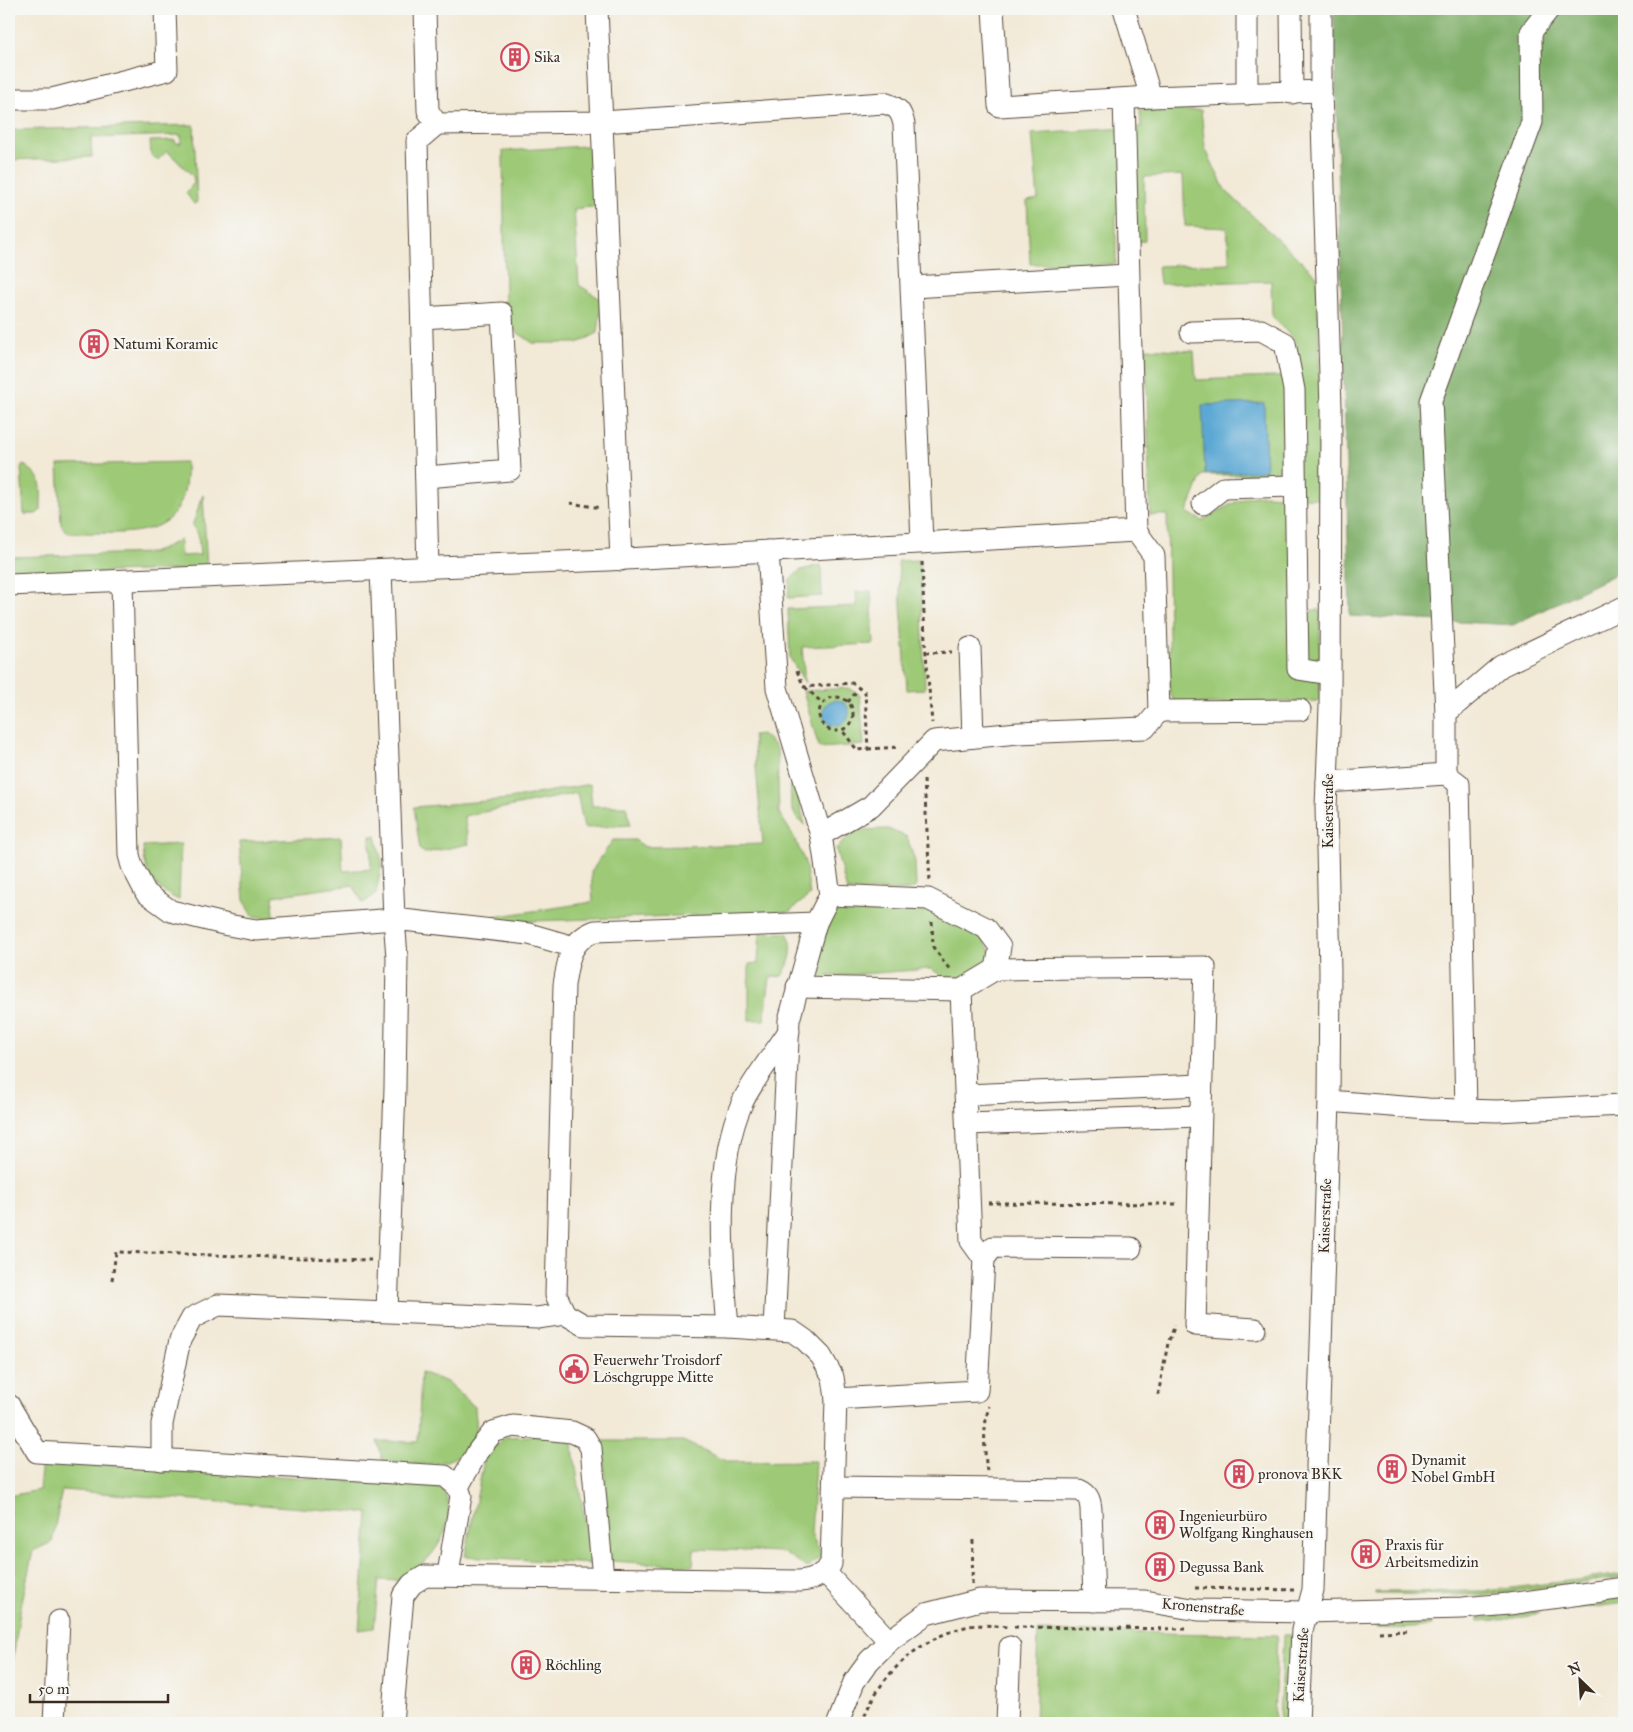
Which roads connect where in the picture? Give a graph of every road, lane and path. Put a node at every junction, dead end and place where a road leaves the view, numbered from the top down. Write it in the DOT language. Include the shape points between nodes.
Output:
graph roads {
  1 [pos="165,9"];
  2 [pos="425,9"];
  3 [pos="597,9"];
  4 [pos="993,9"];
  5 [pos="1124,9"];
  6 [pos="1247,9"];
  7 [pos="1291,9"];
  8 [pos="1321,9"];
  9 [pos="1549,9"];
  10 [pos="1321,92"];
  11 [pos="1292,93"];
  12 [pos="1247,94"];
  13 [pos="1151,97"];
  14 [pos="9,99"];
  15 [pos="1124,99"];
  16 [pos="602,122"];
  17 [pos="438,124"];
  18 [pos="1128,275"];
  19 [pos="912,287"];
  20 [pos="422,318"];
  21 [pos="1191,332"];
  22 [pos="426,477"];
  23 [pos="1295,486"];
  24 [pos="570,503"];
  25 [pos="1203,504"];
  26 [pos="607,508"];
  27 [pos="1136,531"];
  28 [pos="922,542"];
  29 [pos="768,551"];
  30 [pos="621,560"];
  31 [pos="428,568"];
  32 [pos="380,570"];
  33 [pos="122,582"];
  34 [pos="9,585"];
  35 [pos="1624,607"];
  36 [pos="970,648"];
  37 [pos="925,653"];
  38 [pos="792,667"];
  39 [pos="1329,674"];
  40 [pos="804,687"];
  41 [pos="859,688"];
  42 [pos="848,702"];
  43 [pos="822,703"];
  44 [pos="1300,710"];
  45 [pos="1160,711"];
  46 [pos="1446,713"];
  47 [pos="932,727"];
  48 [pos="842,730"];
  49 [pos="973,737"];
  50 [pos="1446,774"];
  51 [pos="1327,782"];
  52 [pos="821,835"];
  53 [pos="830,895"];
  54 [pos="394,919"];
  55 [pos="816,923"];
  56 [pos="574,947"];
  57 [pos="996,969"];
  58 [pos="797,987"];
  59 [pos="961,990"];
  60 [pos="789,1031"];
  61 [pos="1201,1085"];
  62 [pos="1063,1091"];
  63 [pos="966,1094"];
  64 [pos="1329,1102"];
  65 [pos="1624,1105"];
  66 [pos="1466,1110"];
  67 [pos="1200,1116"];
  68 [pos="1065,1122"];
  69 [pos="967,1124"];
  70 [pos="978,1203"];
  71 [pos="1190,1204"];
  72 [pos="1130,1248"];
  73 [pos="984,1259"];
  74 [pos="389,1260"];
  75 [pos="112,1280"];
  76 [pos="387,1311"];
  77 [pos="565,1314"];
  78 [pos="728,1326"];
  79 [pos="1255,1328"];
  80 [pos="774,1330"];
  81 [pos="836,1399"];
  82 [pos="9,1405"];
  83 [pos="985,1419"];
  84 [pos="984,1452"];
  85 [pos="162,1460"];
  86 [pos="458,1486"];
  87 [pos="834,1487"];
  88 [pos="973,1540"];
  89 [pos="825,1572"];
  90 [pos="448,1574"];
  91 [pos="603,1578"];
  92 [pos="972,1585"];
  93 [pos="1624,1588"];
  94 [pos="1094,1601"];
  95 [pos="1306,1612"];
  96 [pos="59,1621"];
  97 [pos="1190,1629"];
  98 [pos="890,1641"];
  99 [pos="1010,1647"];
  100 [pos="54,1723"];
  101 [pos="392,1723"];
  102 [pos="838,1723"];
  103 [pos="862,1723"];
  104 [pos="1007,1723"];
  105 [pos="1298,1723"];
  1 -- 14 [label="street" via="166,70 52,99"];
  2 -- 17 [label="street" via="428,111"];
  3 -- 16 [label="street"];
  4 -- 15 [label="street" via="1000,106"];
  5 -- 13 [label="street"];
  6 -- 12 [label="street"];
  7 -- 11 [label="street"];
  8 -- 10 [label="street, Kaiserstraße"];
  9 -- 46 [label="street" via="1531,32 1532,122 1431,401"];
  10 -- 11 [label="street"];
  10 -- 39 [label="street, Kaiserstraße" via="1331,408"];
  11 -- 12 [label="street"];
  12 -- 13 [label="street"];
  13 -- 15 [label="street"];
  15 -- 18 [label="street"];
  16 -- 17 [label="street"];
  16 -- 19 [label="street" via="884,103 895,106 902,112 904,124"];
  16 -- 30 [label="street"];
  17 -- 20 [label="street" via="417,141"];
  18 -- 19 [label="street"];
  18 -- 27 [label="street"];
  19 -- 28 [label="street"];
  20 -- 22 [label="street"];
  20 -- 22 [label="street" via="502,313 510,470"];
  21 -- 23 [label="street" via="1261,330 1285,343 1294,390"];
  22 -- 31 [label="street"];
  23 -- 25 [label="street" via="1223,488"];
  23 -- 39 [label="street" via="1298,669"];
  24 -- 26 [label="path"];
  27 -- 28 [label="street"];
  27 -- 45 [label="street" via="1154,556"];
  28 -- 29 [label="street"];
  28 -- 37 [label="path"];
  29 -- 30 [label="street"];
  29 -- 52 [label="street" via="777,688"];
  30 -- 31 [label="street"];
  31 -- 32 [label="street"];
  32 -- 33 [label="street"];
  32 -- 54 [label="street"];
  33 -- 34 [label="street"];
  33 -- 54 [label="street" via="129,855 146,893 171,911 256,930"];
  35 -- 46 [label="street" via="1501,666"];
  36 -- 37 [label="path"];
  36 -- 49 [label="street"];
  37 -- 47 [label="path"];
  38 -- 40 [label="path"];
  39 -- 51 [label="street, Kaiserstraße"];
  40 -- 41 [label="path" via="852,683"];
  40 -- 43 [label="path"];
  41 -- 42 [label="path"];
  41 -- 48 [label="path" via="865,692 868,750 857,750"];
  42 -- 43 [label="path" via="834,696"];
  42 -- 48 [label="path" via="853,714 850,724"];
  43 -- 48 [label="path" via="819,718 824,726 832,731"];
  44 -- 45 [label="street"];
  45 -- 49 [label="street" via="1145,728"];
  46 -- 50 [label="street"];
  49 -- 52 [label="street" via="934,741 871,806"];
  50 -- 51 [label="street"];
  50 -- 66 [label="street" via="1459,784"];
  51 -- 64 [label="street, Kaiserstraße"];
  52 -- 53 [label="street"];
  53 -- 55 [label="street"];
  53 -- 57 [label="street" via="928,899 986,928 1000,947"];
  54 -- 56 [label="street" via="529,934"];
  54 -- 74 [label="street" via="396,995"];
  55 -- 56 [label="street" via="594,931 583,936"];
  55 -- 58 [label="street"];
  56 -- 77 [label="street" via="568,958 564,985 556,1296"];
  57 -- 59 [label="street"];
  57 -- 61 [label="street" via="1205,967"];
  58 -- 59 [label="street"];
  58 -- 60 [label="street"];
  59 -- 63 [label="street"];
  60 -- 78 [label="street" via="743,1102 731,1143 726,1171 721,1256"];
  60 -- 80 [label="street"];
  61 -- 62 [label="street"];
  61 -- 67 [label="street"];
  62 -- 63 [label="street"];
  62 -- 68 [label="street"];
  63 -- 69 [label="street"];
  64 -- 66 [label="street"];
  64 -- 95 [label="street, Kaiserstraße" via="1313,1590"];
  65 -- 66 [label="street"];
  67 -- 68 [label="street"];
  67 -- 79 [label="street" via="1195,1325"];
  68 -- 69 [label="street"];
  69 -- 73 [label="street" via="971,1241"];
  70 -- 71 [label="path"];
  72 -- 73 [label="street" via="993,1247"];
  73 -- 81 [label="street" via="977,1391"];
  74 -- 75 [label="path" via="116,1252"];
  74 -- 76 [label="street"];
  76 -- 77 [label="street" via="537,1318"];
  76 -- 85 [label="street" via="218,1305 192,1318 180,1340 162,1424"];
  77 -- 78 [label="street" via="584,1325"];
  78 -- 80 [label="street"];
  80 -- 81 [label="street" via="792,1331 821,1356 834,1377"];
  81 -- 87 [label="street"];
  82 -- 85 [label="street" via="37,1452"];
  83 -- 84 [label="path"];
  85 -- 86 [label="street" via="445,1476"];
  86 -- 90 [label="street" via="461,1496"];
  86 -- 91 [label="street" via="493,1432 513,1426 572,1432 585,1438 591,1448"];
  87 -- 89 [label="street" via="832,1558"];
  87 -- 94 [label="street" via="1084,1492 1091,1509"];
  88 -- 92 [label="path"];
  89 -- 91 [label="street" via="800,1581"];
  89 -- 98 [label="street"];
  90 -- 91 [label="street"];
  90 -- 101 [label="street" via="425,1576 412,1584 403,1596"];
  93 -- 95 [label="street, Kronenstraße" via="1462,1608"];
  94 -- 95 [label="street, Kronenstraße" via="1145,1601 1198,1610"];
  94 -- 98 [label="street, Kronenstraße" via="980,1600 926,1614"];
  95 -- 105 [label="street, Kaiserstraße" via="1302,1630"];
  96 -- 100 [label="street"];
  97 -- 103 [label="path" via="970,1626 921,1646 905,1658 891,1671"];
  98 -- 102 [label="street, Kronenstraße" via="869,1661 854,1682"];
  99 -- 104 [label="street"];
}
